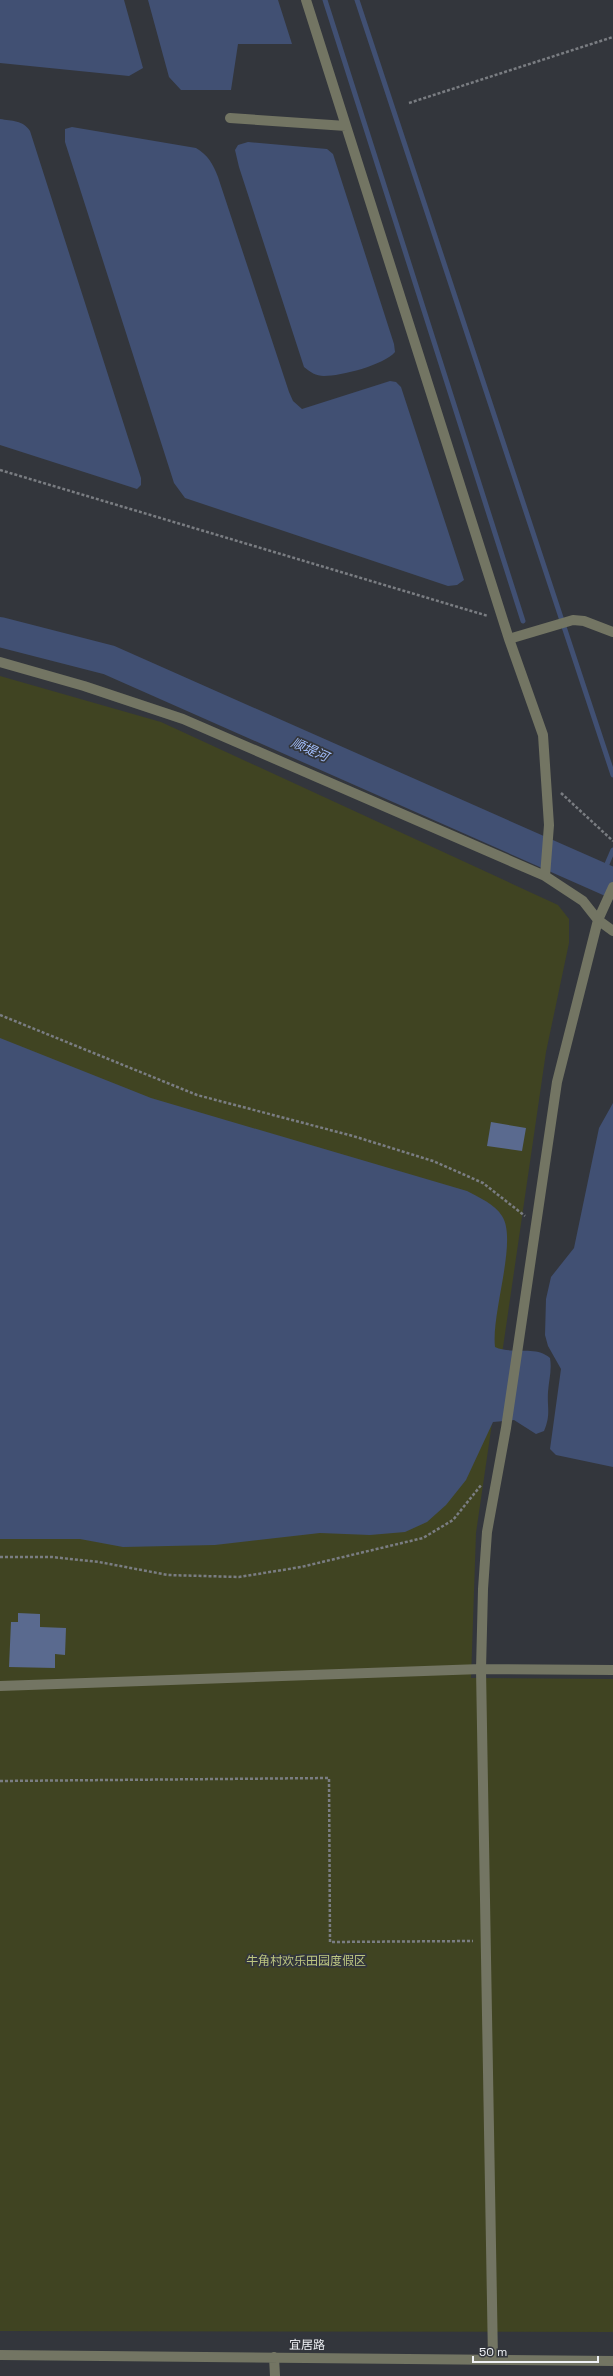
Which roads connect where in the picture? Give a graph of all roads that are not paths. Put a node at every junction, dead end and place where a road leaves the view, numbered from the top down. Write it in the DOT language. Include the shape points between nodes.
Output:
graph roads {
  1 [pos="306,0"];
  2 [pos="230,118"];
  3 [pos="346,126"];
  4 [pos="613,632"];
  5 [pos="509,639"];
  6 [pos="0,662"];
  7 [pos="545,875"];
  8 [pos="613,886"];
  9 [pos="598,920"];
  10 [pos="613,931"];
  11 [pos="481,1669"];
  12 [pos="613,1670"];
  13 [pos="0,1686"];
  14 [pos="0,2355"];
  15 [pos="274,2358"];
  16 [pos="492,2360"];
  17 [pos="613,2361"];
  18 [pos="275,2376"];
  1 -- 3 [label="street"];
  2 -- 3 [label="street"];
  3 -- 5 [label="street"];
  4 -- 5 [label="street" via="584,621 565,622"];
  5 -- 7 [label="street" via="543,735 549,825"];
  6 -- 7 [label="street" via="84,686 183,719"];
  7 -- 9 [label="street" via="583,901"];
  8 -- 9 [label="street"];
  9 -- 10 [label="street"];
  9 -- 11 [label="street" via="557,1082 506,1428 487,1532"];
  11 -- 12 [label="street"];
  11 -- 13 [label="street"];
  11 -- 16 [label="street"];
  14 -- 15 [label="street, 宜居路"];
  15 -- 16 [label="street, 宜居路"];
  15 -- 18 [label="street"];
  16 -- 17 [label="street, 宜居路"];
}
